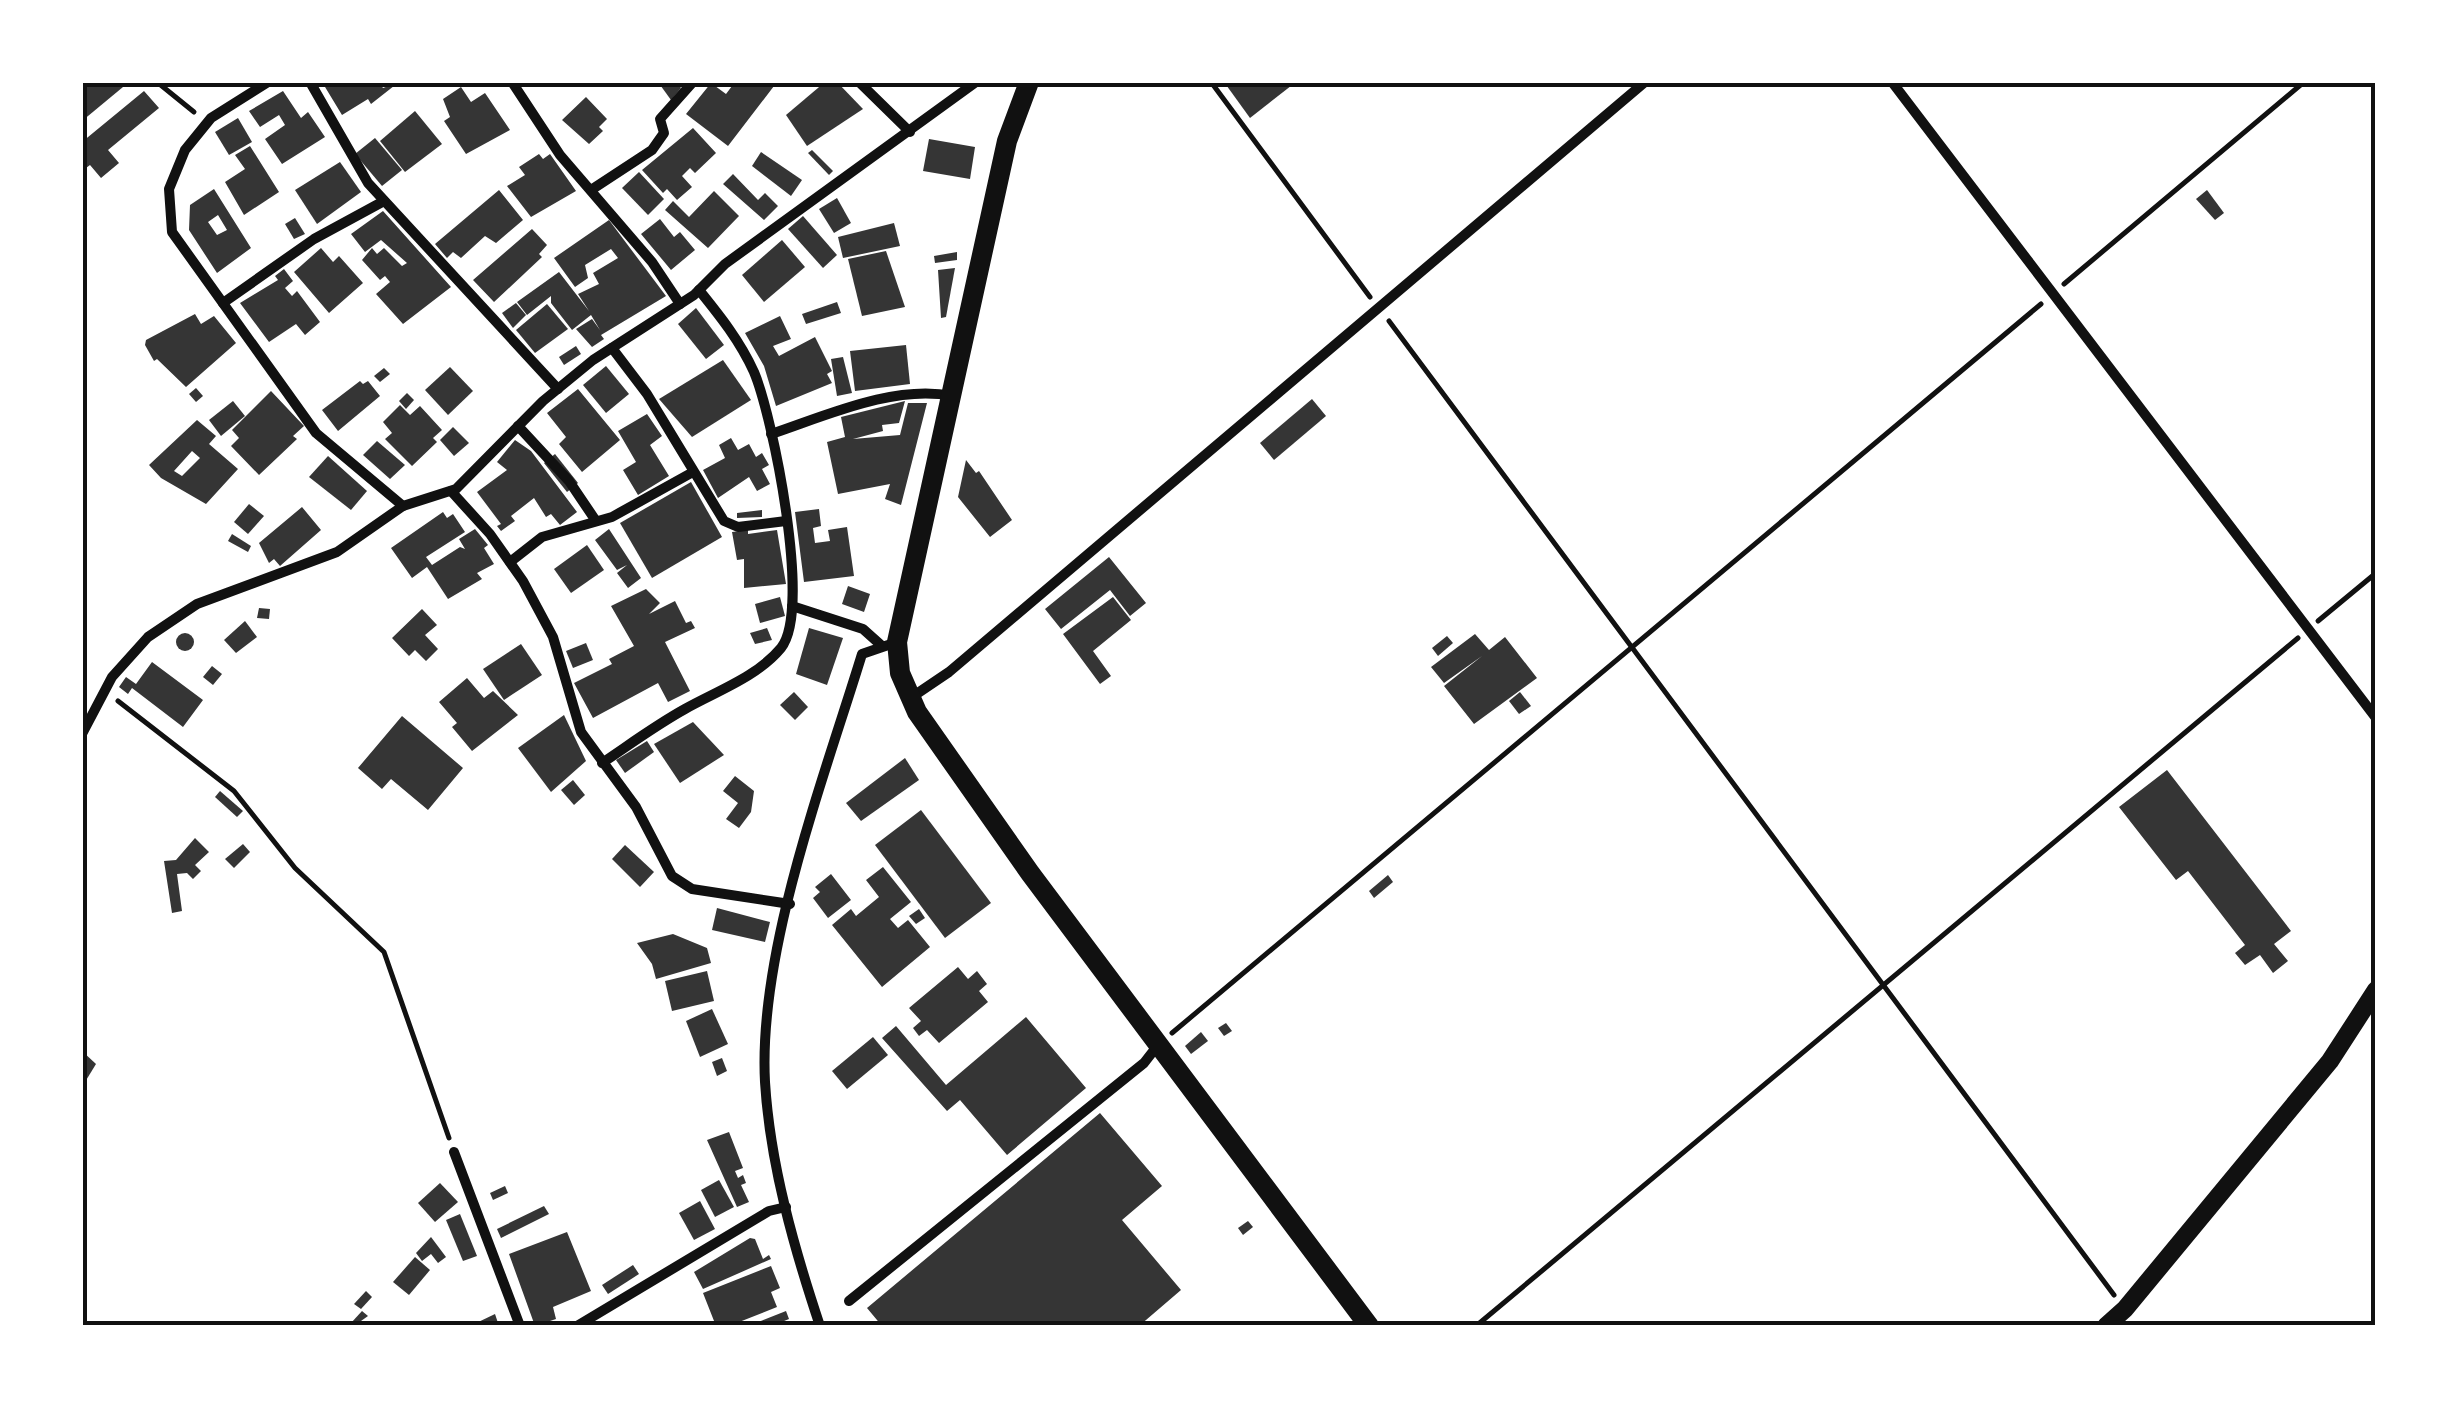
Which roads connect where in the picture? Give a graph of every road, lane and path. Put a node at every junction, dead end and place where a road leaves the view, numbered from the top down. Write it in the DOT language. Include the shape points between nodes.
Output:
graph roads {
  1 [pos="157,82"];
  2 [pos="268,82"];
  3 [pos="310,82"];
  4 [pos="512,82"];
  5 [pos="693,82"];
  6 [pos="860,82"];
  7 [pos="976,82"];
  8 [pos="1030,82"];
  9 [pos="1211,82"];
  10 [pos="1645,82"];
  11 [pos="1892,82"];
  12 [pos="2304,82"];
  13 [pos="207,122"];
  14 [pos="910,132"];
  15 [pos="592,190"];
  16 [pos="384,201"];
  17 [pos="699,290"];
  18 [pos="2052,295"];
  19 [pos="223,304"];
  20 [pos="680,304"];
  21 [pos="1378,307"];
  22 [pos="612,348"];
  23 [pos="558,389"];
  24 [pos="952,396"];
  25 [pos="518,426"];
  26 [pos="771,434"];
  27 [pos="694,472"];
  28 [pos="451,491"];
  29 [pos="403,506"];
  30 [pos="596,521"];
  31 [pos="786,521"];
  32 [pos="510,562"];
  33 [pos="2376,573"];
  34 [pos="792,606"];
  35 [pos="2307,631"];
  36 [pos="889,644"];
  37 [pos="1632,648"];
  38 [pos="104,690"];
  39 [pos="911,698"];
  40 [pos="2376,718"];
  41 [pos="82,734"];
  42 [pos="602,764"];
  43 [pos="790,904"];
  44 [pos="1885,988"];
  45 [pos="2376,990"];
  46 [pos="1158,1044"];
  47 [pos="454,1152"];
  48 [pos="786,1206"];
  49 [pos="849,1301"];
  50 [pos="2124,1309"];
  51 [pos="520,1326"];
  52 [pos="578,1326"];
  53 [pos="820,1326"];
  54 [pos="1368,1326"];
  55 [pos="1476,1326"];
  56 [pos="2106,1326"];
  1 -- 13 [label="path"];
  2 -- 13 [label="street"];
  3 -- 16 [label="street" via="343,146"];
  4 -- 15 [label="street"];
  5 -- 15 [label="street" via="660,119 664,133 652,150"];
  6 -- 14 [label="street"];
  7 -- 14 [label="street"];
  8 -- 24 [label="main road" via="1007,141"];
  9 -- 21 [label="path"];
  10 -- 21 [label="street"];
  11 -- 18 [label="street"];
  12 -- 18 [label="path"];
  13 -- 19 [label="street" via="185,150 170,189 172,232"];
  14 -- 17 [label="street" via="812,199"];
  15 -- 20 [label="street"];
  16 -- 19 [label="street" via="314,239"];
  16 -- 23 [label="street"];
  17 -- 20 [label="street"];
  17 -- 26 [label="street" via="755,374"];
  18 -- 35 [label="street"];
  18 -- 37 [label="path"];
  19 -- 29 [label="street" via="316,433"];
  20 -- 22 [label="street"];
  21 -- 37 [label="path"];
  21 -- 39 [label="street"];
  22 -- 23 [label="street"];
  22 -- 27 [label="street"];
  23 -- 25 [label="street"];
  24 -- 26 [label="street" via="932,392 849,408"];
  24 -- 36 [label="main road"];
  25 -- 28 [label="street"];
  25 -- 30 [label="street"];
  26 -- 31 [label="street"];
  27 -- 30 [label="street"];
  27 -- 31 [label="street" via="724,521"];
  28 -- 29 [label="street"];
  28 -- 32 [label="street"];
  29 -- 38 [label="street" via="337,552 197,604 148,637"];
  30 -- 32 [label="street" via="542,537"];
  31 -- 34 [label="street"];
  32 -- 42 [label="street" via="552,637 581,732"];
  33 -- 35 [label="path"];
  34 -- 36 [label="street" via="863,628"];
  34 -- 42 [label="street" via="783,646 749,675"];
  35 -- 40 [label="street"];
  35 -- 44 [label="path"];
  36 -- 39 [label="main road"];
  36 -- 43 [label="street" via="862,654"];
  37 -- 44 [label="path"];
  37 -- 46 [label="path"];
  38 -- 41 [label="street"];
  38 -- 47 [label="path" via="234,792 295,868 384,952"];
  39 -- 46 [label="main road"];
  42 -- 43 [label="street" via="636,806 672,876 692,889"];
  43 -- 48 [label="street" via="772,988 766,1081"];
  44 -- 50 [label="path"];
  44 -- 55 [label="path"];
  45 -- 50 [label="street" via="2330,1061"];
  46 -- 49 [label="street"];
  46 -- 54 [label="main road"];
  47 -- 51 [label="street"];
  48 -- 52 [label="street"];
  48 -- 53 [label="street"];
  50 -- 56 [label="street"];
}
